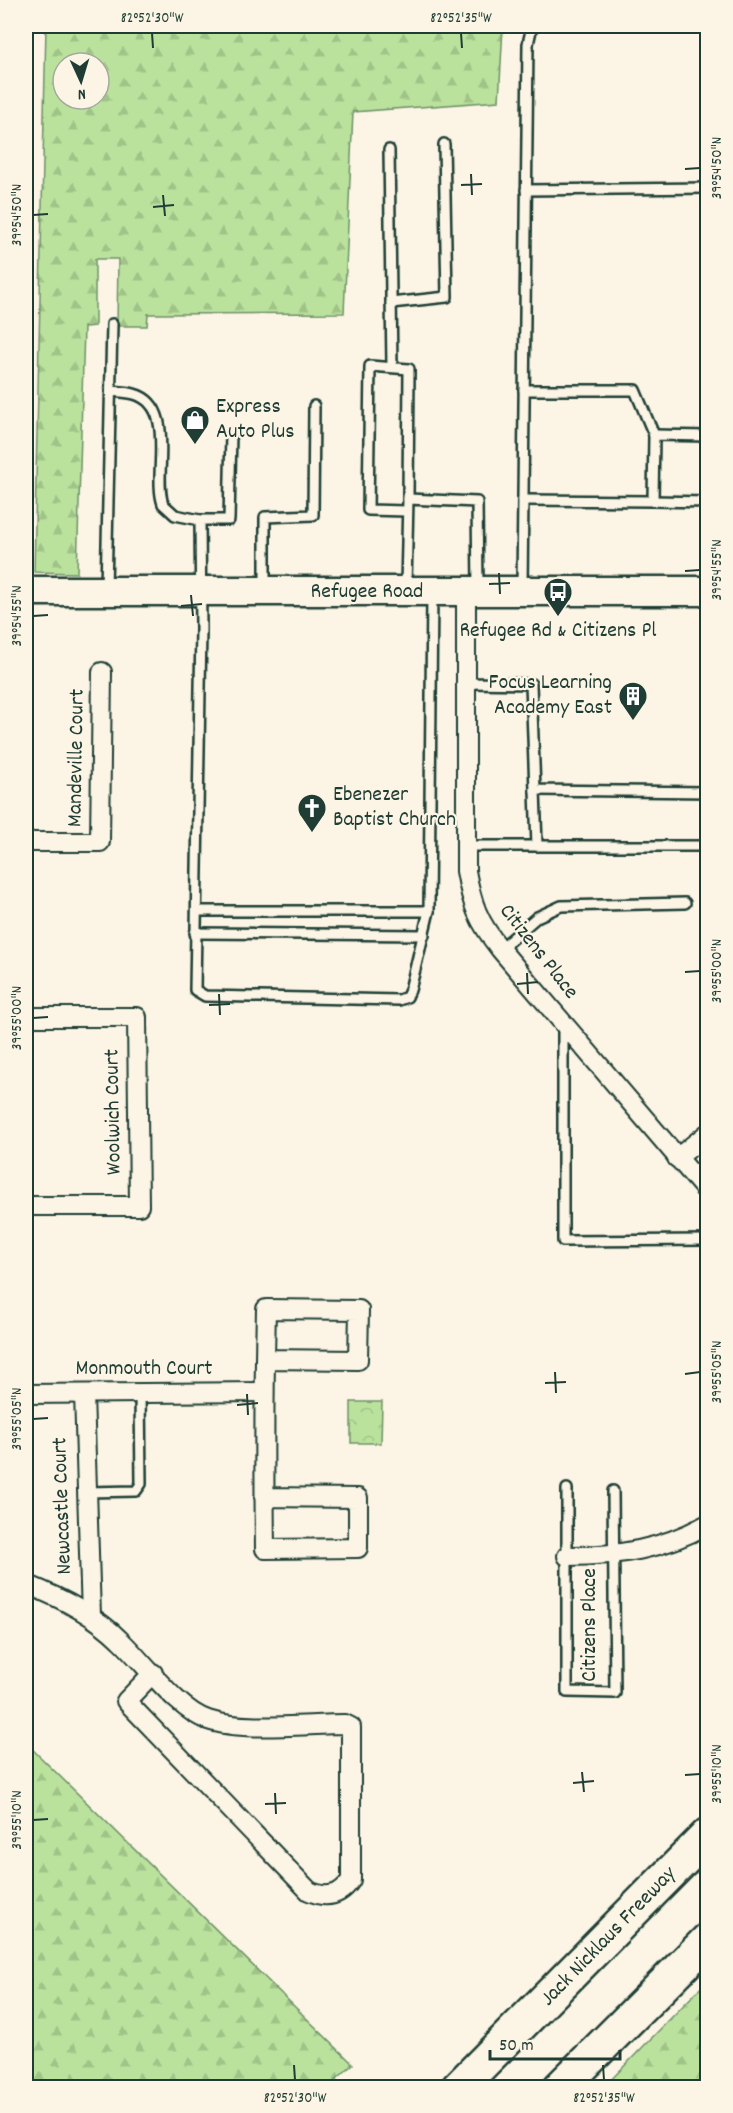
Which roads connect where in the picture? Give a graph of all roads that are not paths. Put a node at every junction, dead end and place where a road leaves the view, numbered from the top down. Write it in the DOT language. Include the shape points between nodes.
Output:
graph roads {
  1 [pos="532,26"];
  2 [pos="444,144"];
  3 [pos="389,150"];
  4 [pos="708,188"];
  5 [pos="526,190"];
  6 [pos="391,303"];
  7 [pos="112,324"];
  8 [pos="392,367"];
  9 [pos="524,390"];
  10 [pos="111,391"];
  11 [pos="314,406"];
  12 [pos="231,434"];
  13 [pos="654,435"];
  14 [pos="708,436"];
  15 [pos="408,499"];
  16 [pos="523,500"];
  17 [pos="653,501"];
  18 [pos="708,502"];
  19 [pos="407,511"];
  20 [pos="200,520"];
  21 [pos="26,591"];
  22 [pos="106,591"];
  23 [pos="419,591"];
  24 [pos="472,591"];
  25 [pos="522,591"];
  26 [pos="708,591"];
  27 [pos="201,592"];
  28 [pos="265,592"];
  29 [pos="102,672"];
  30 [pos="466,683"];
  31 [pos="536,790"];
  32 [pos="708,792"];
  33 [pos="26,842"];
  34 [pos="466,846"];
  35 [pos="537,846"];
  36 [pos="708,846"];
  37 [pos="685,903"];
  38 [pos="197,911"];
  39 [pos="429,911"];
  40 [pos="195,933"];
  41 [pos="424,935"];
  42 [pos="500,949"];
  43 [pos="26,1017"];
  44 [pos="563,1024"];
  45 [pos="708,1132"];
  46 [pos="677,1158"];
  47 [pos="708,1193"];
  48 [pos="26,1206"];
  49 [pos="708,1240"];
  50 [pos="265,1359"];
  51 [pos="263,1392"];
  52 [pos="140,1393"];
  53 [pos="26,1394"];
  54 [pos="84,1394"];
  55 [pos="567,1489"];
  56 [pos="613,1491"];
  57 [pos="86,1492"];
  58 [pos="264,1497"];
  59 [pos="708,1524"];
  60 [pos="614,1556"];
  61 [pos="567,1557"];
  62 [pos="26,1584"];
  63 [pos="90,1616"];
  64 [pos="153,1673"];
  65 [pos="708,1835"];
  66 [pos="708,1940"];
  67 [pos="458,2088"];
  68 [pos="560,2088"];
  1 -- 5 [label="lane" via="528,44"];
  2 -- 6 [label="lane" via="447,297"];
  3 -- 6 [label="lane"];
  4 -- 5 [label="lane"];
  5 -- 9 [label="lane"];
  6 -- 8 [label="lane"];
  7 -- 10 [label="lane"];
  8 -- 15 [label="lane" via="408,369"];
  8 -- 19 [label="lane" via="370,366 368,510"];
  9 -- 13 [label="lane" via="635,390"];
  9 -- 16 [label="lane"];
  10 -- 20 [label="lane" via="134,394 149,405 160,427 163,504 181,518"];
  10 -- 22 [label="lane"];
  11 -- 28 [label="lane" via="314,515 265,517"];
  12 -- 20 [label="lane" via="229,520"];
  13 -- 14 [label="lane"];
  13 -- 17 [label="lane"];
  15 -- 19 [label="lane"];
  15 -- 24 [label="lane" via="477,502"];
  16 -- 17 [label="lane"];
  16 -- 25 [label="lane"];
  17 -- 18 [label="lane"];
  19 -- 23 [label="lane"];
  20 -- 27 [label="lane"];
  21 -- 22 [label="main road, Refugee Road"];
  22 -- 27 [label="main road, Refugee Road"];
  23 -- 24 [label="main road, Refugee Road"];
  23 -- 28 [label="main road, Refugee Road"];
  23 -- 39 [label="lane"];
  24 -- 25 [label="main road, Refugee Road"];
  24 -- 30 [label="street, Citizens Place"];
  25 -- 26 [label="main road, Refugee Road"];
  27 -- 28 [label="main road, Refugee Road"];
  27 -- 38 [label="lane"];
  29 -- 33 [label="street, Mandeville Court" via="100,842"];
  30 -- 31 [label="lane" via="531,684"];
  30 -- 34 [label="street, Citizens Place"];
  31 -- 32 [label="lane"];
  31 -- 35 [label="lane"];
  34 -- 35 [label="lane"];
  34 -- 42 [label="street, Citizens Place" via="472,904"];
  35 -- 36 [label="lane"];
  37 -- 42 [label="lane" via="561,906 537,917"];
  38 -- 39 [label="lane"];
  38 -- 40 [label="lane"];
  39 -- 41 [label="lane"];
  40 -- 41 [label="lane"];
  40 -- 41 [label="lane" via="195,990 205,996 399,1000 407,997 410,990"];
  42 -- 44 [label="street, Citizens Place"];
  43 -- 48 [label="street, Woolwich Court" via="137,1017 139,1206"];
  44 -- 46 [label="street, Citizens Place"];
  44 -- 49 [label="lane" via="563,1241"];
  45 -- 46 [label="street"];
  46 -- 47 [label="street, Citizens Place"];
  50 -- 50 [label="street" via="266,1309 359,1310 358,1360"];
  50 -- 51 [label="street"];
  51 -- 52 [label="street, Monmouth Court"];
  51 -- 58 [label="street"];
  52 -- 54 [label="street, Monmouth Court"];
  52 -- 57 [label="lane" via="141,1484 136,1491"];
  53 -- 54 [label="street, Monmouth Court"];
  54 -- 57 [label="street, Newcastle Court"];
  55 -- 61 [label="lane"];
  56 -- 60 [label="lane, Citizens Place"];
  57 -- 63 [label="street, Newcastle Court"];
  58 -- 58 [label="street" via="265,1549 358,1548 358,1498"];
  59 -- 60 [label="street, Citizens Place" via="684,1537"];
  60 -- 61 [label="street, Citizens Place"];
  60 -- 61 [label="lane, Citizens Place" via="615,1693 567,1692"];
  62 -- 63 [label="street"];
  63 -- 64 [label="street" via="119,1638"];
  64 -- 64 [label="street" via="126,1701 309,1891 333,1896 344,1890 351,1880 351,1727 230,1725 206,1720 185,1706"];
  65 -- 67 [label="highway, Jack Nicklaus Freeway"];
  66 -- 68 [label="highway"];
}
